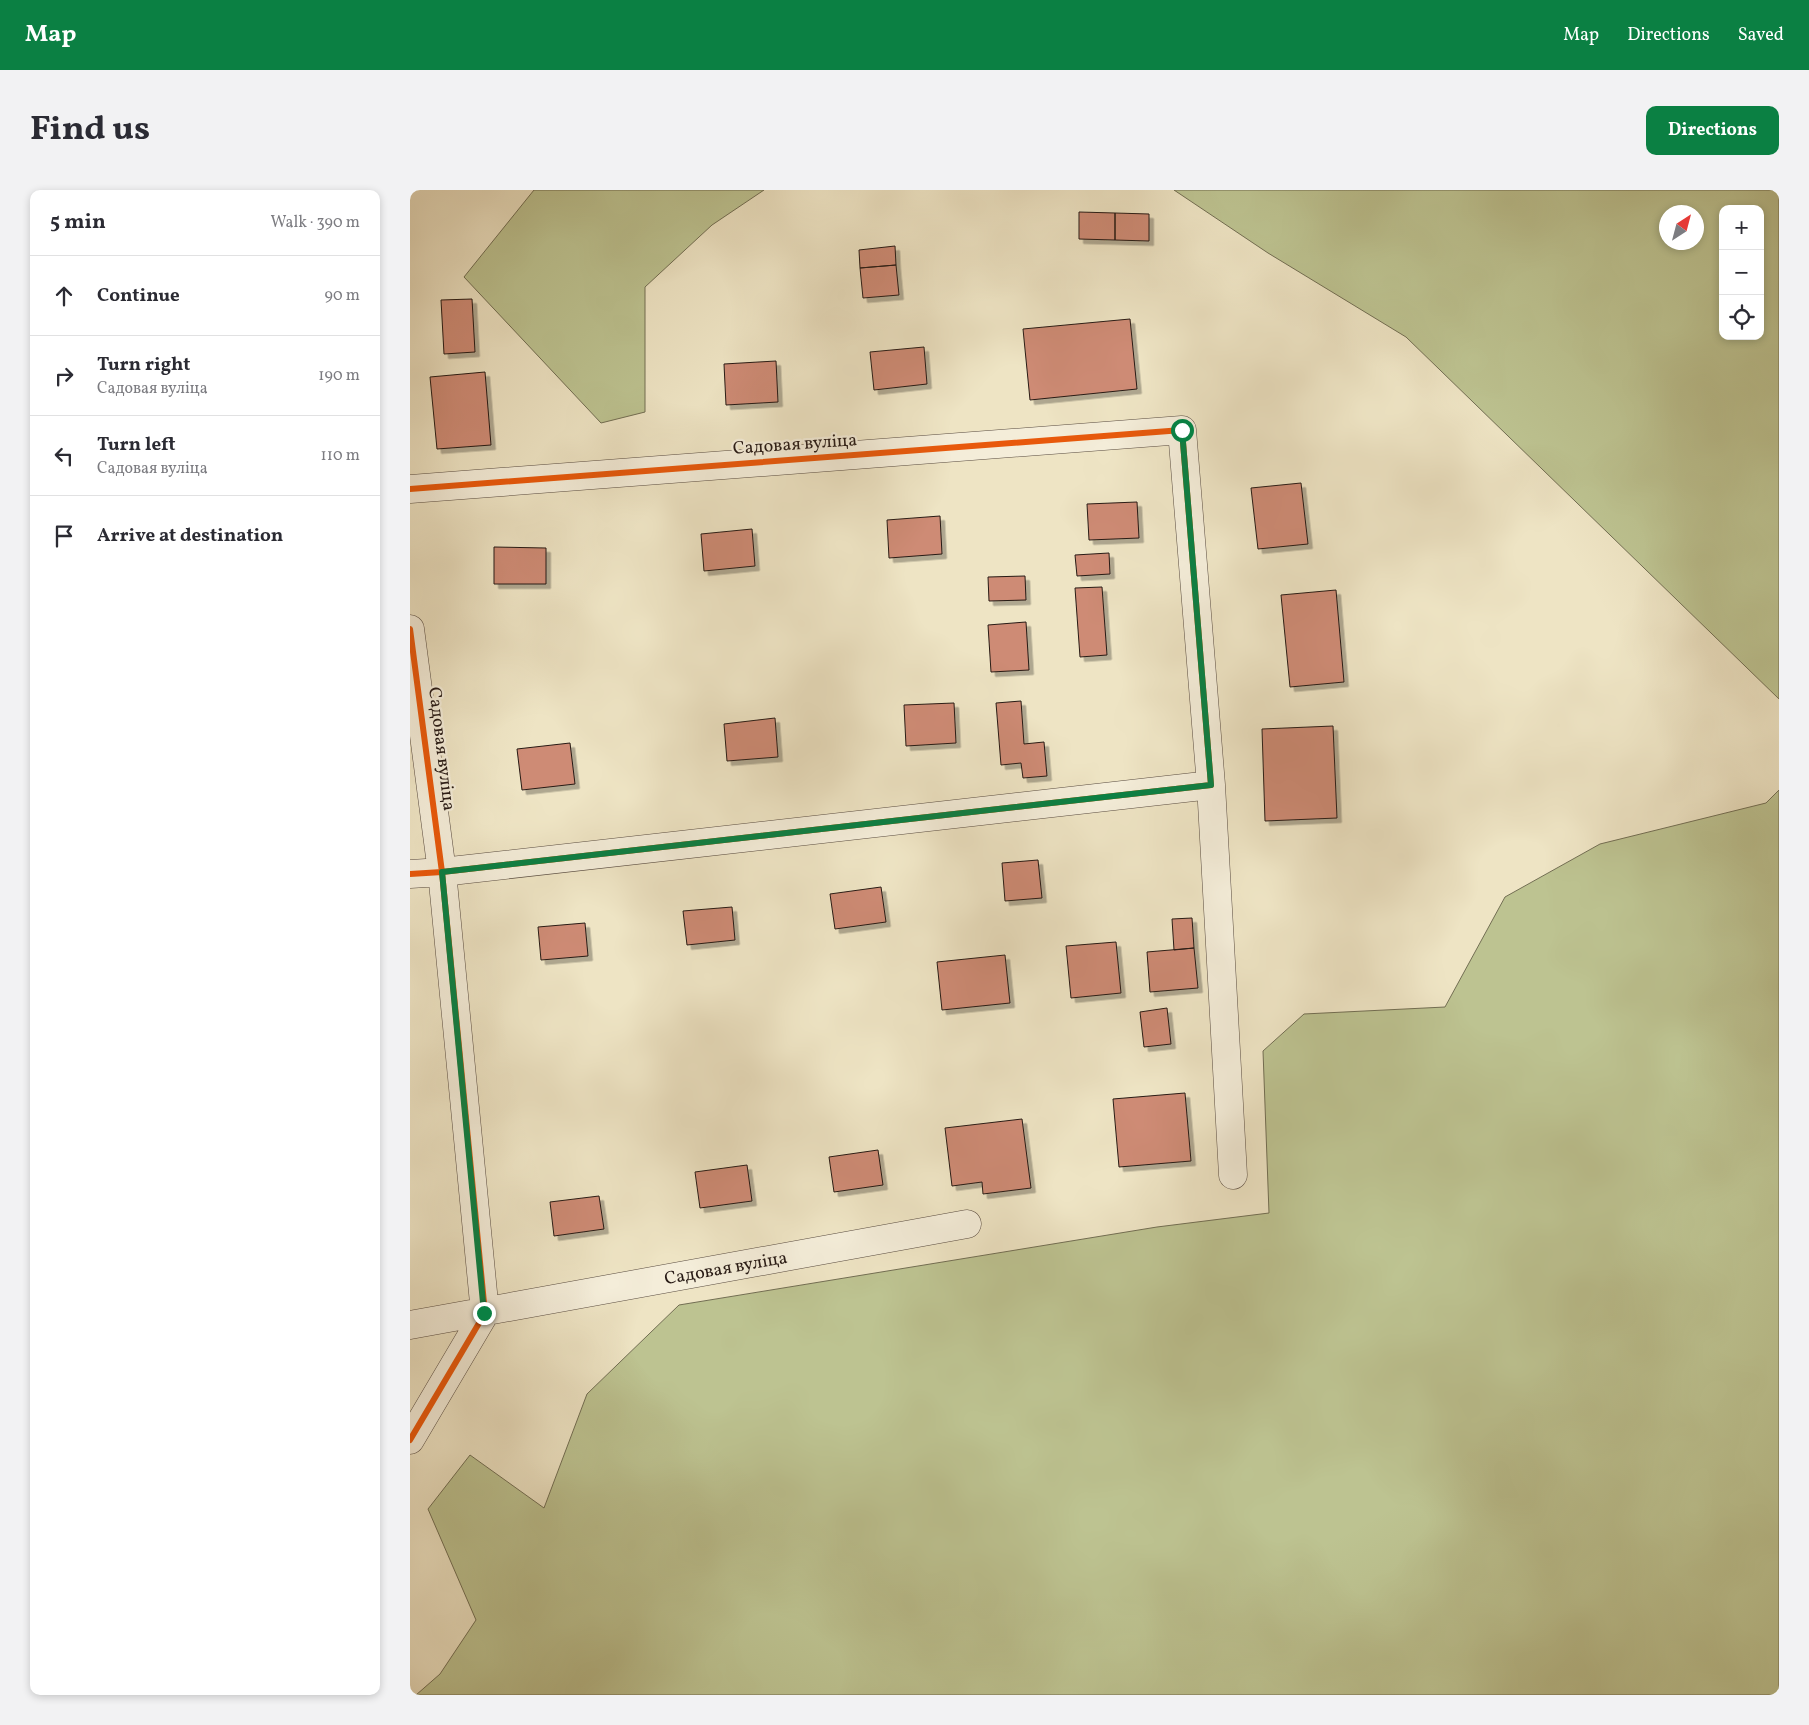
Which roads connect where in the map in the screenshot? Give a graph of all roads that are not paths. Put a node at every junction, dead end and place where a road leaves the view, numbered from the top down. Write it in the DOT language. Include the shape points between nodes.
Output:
graph roads {
  1 [pos="410,489"];
  2 [pos="410,629"];
  3 [pos="1211,785"];
  4 [pos="442,872"];
  5 [pos="410,874"];
  6 [pos="1233,1175"];
  7 [pos="967,1224"];
  8 [pos="484,1313"];
  9 [pos="410,1325"];
  10 [pos="410,1440"];
  1 -- 3 [label="street, Садовая вуліца" via="1182,430"];
  2 -- 4 [label="street, Садовая вуліца"];
  3 -- 4 [label="street"];
  3 -- 6 [label="street"];
  4 -- 5 [label="street"];
  4 -- 8 [label="street, Садовая вуліца"];
  7 -- 8 [label="street, Садовая вуліца"];
  8 -- 9 [label="street, Садовая вуліца"];
  8 -- 10 [label="street"];
}
